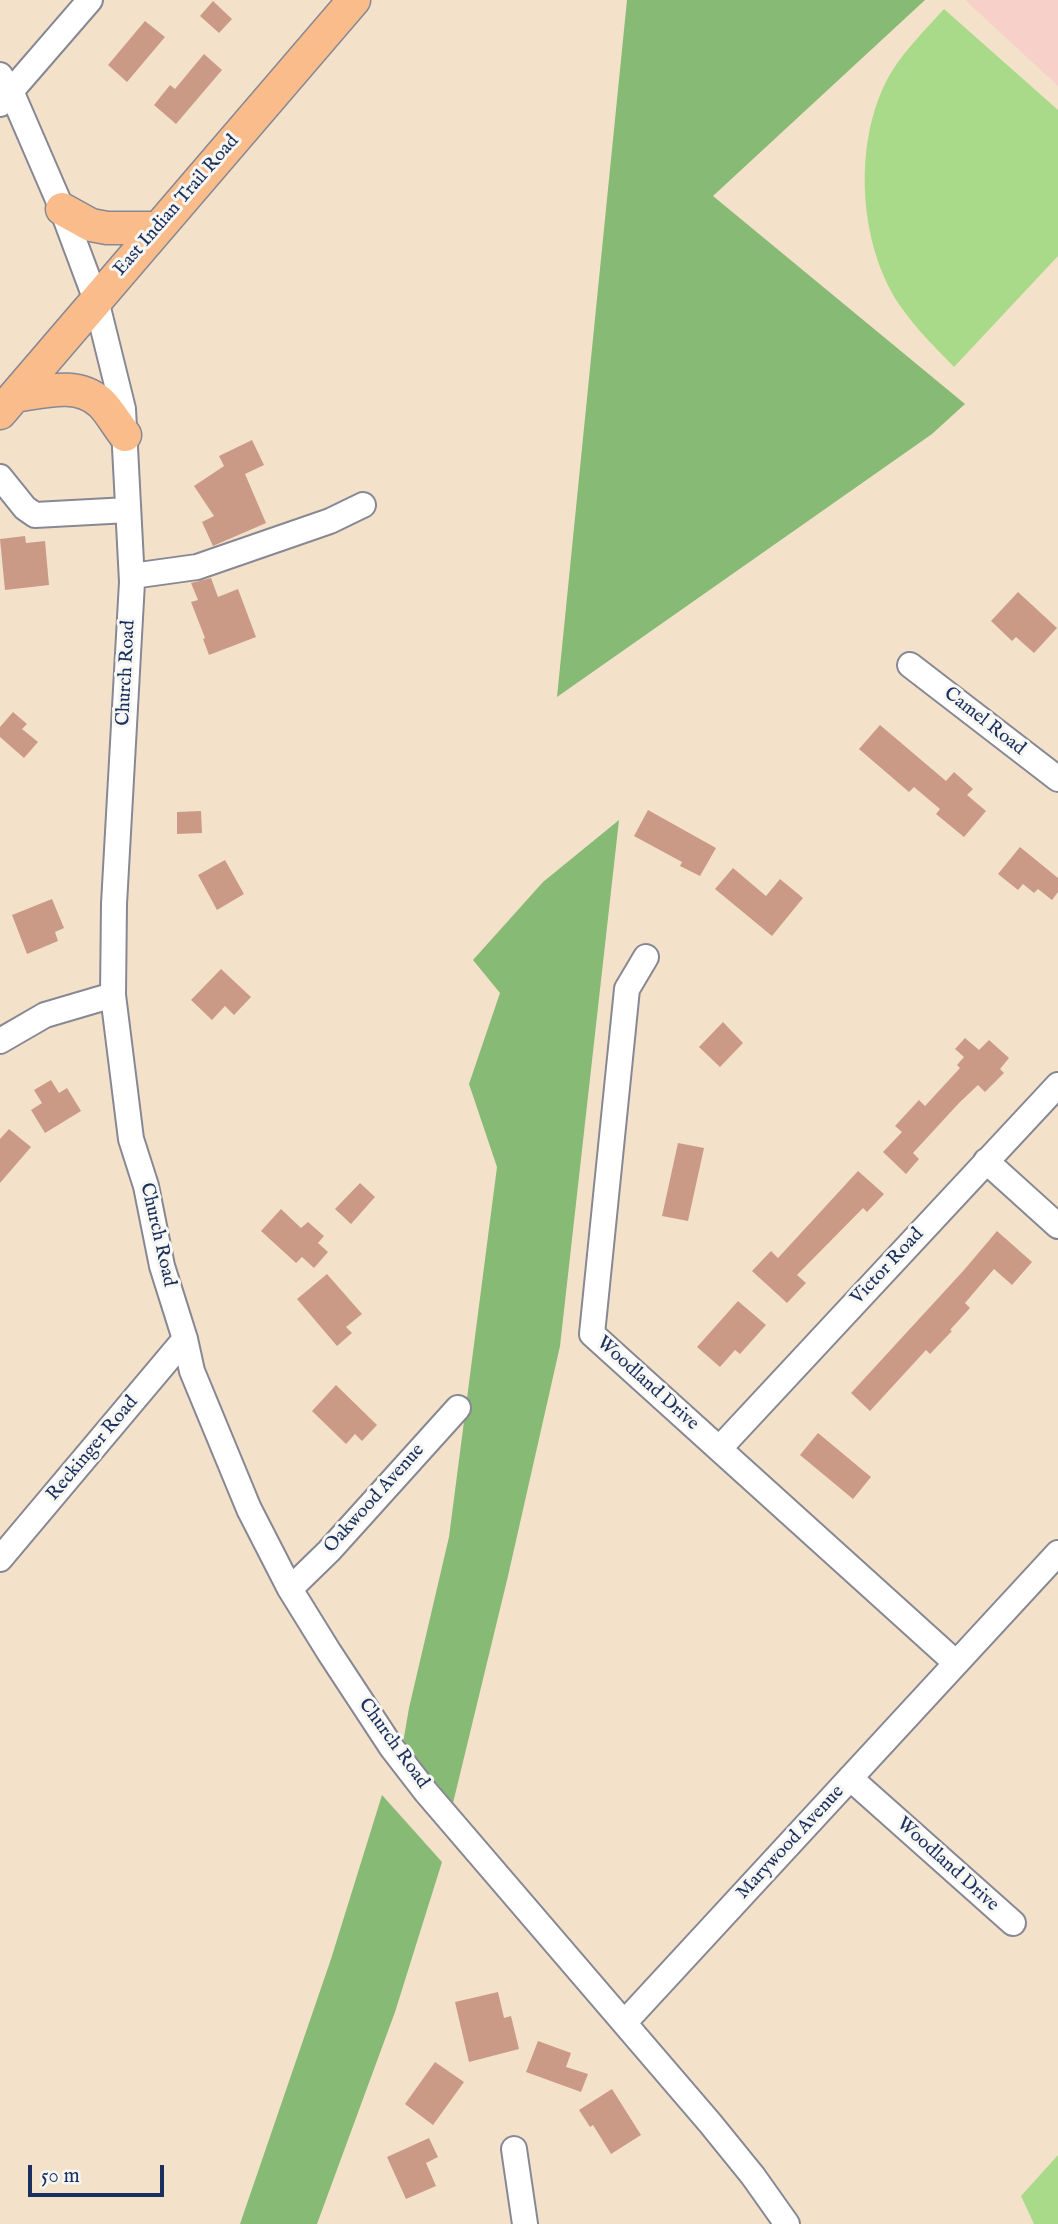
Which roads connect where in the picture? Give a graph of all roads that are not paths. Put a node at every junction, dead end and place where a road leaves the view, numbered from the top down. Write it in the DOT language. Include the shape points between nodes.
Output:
graph roads {
  1 [pos="90,0"];
  2 [pos="354,0"];
  3 [pos="4,90"];
  4 [pos="62,209"];
  5 [pos="158,228"];
  6 [pos="96,300"];
  7 [pos="7,405"];
  8 [pos="125,435"];
  9 [pos="0,477"];
  10 [pos="363,505"];
  11 [pos="128,510"];
  12 [pos="132,576"];
  13 [pos="910,665"];
  14 [pos="1058,779"];
  15 [pos="646,957"];
  16 [pos="113,995"];
  17 [pos="0,1041"];
  18 [pos="1058,1085"];
  19 [pos="986,1161"];
  20 [pos="1058,1226"];
  21 [pos="185,1339"];
  22 [pos="458,1408"];
  23 [pos="719,1449"];
  24 [pos="1058,1553"];
  25 [pos="0,1559"];
  26 [pos="290,1589"];
  27 [pos="956,1663"];
  28 [pos="850,1779"];
  29 [pos="1013,1923"];
  30 [pos="625,2022"];
  31 [pos="514,2148"];
  32 [pos="525,2224"];
  33 [pos="787,2224"];
  1 -- 3 [label="street"];
  2 -- 5 [label="main road, East Indian Trail Road"];
  3 -- 4 [label="street, Church Road"];
  4 -- 5 [label="main road" via="91,225"];
  4 -- 6 [label="street, Church Road"];
  5 -- 6 [label="main road, East Indian Trail Road"];
  6 -- 7 [label="main road, East Indian Trail Road"];
  6 -- 8 [label="street, Church Road" via="123,409"];
  7 -- 8 [label="main road" via="70,389 88,393 103,404"];
  8 -- 11 [label="street, Church Road"];
  9 -- 11 [label="street" via="35,514"];
  10 -- 12 [label="street" via="330,522 197,567"];
  11 -- 12 [label="street, Church Road"];
  12 -- 16 [label="street, Church Road"];
  13 -- 14 [label="street, Camel Road"];
  15 -- 23 [label="street, Woodland Drive" via="627,989 592,1334"];
  16 -- 17 [label="street" via="45,1014"];
  16 -- 21 [label="street, Church Road" via="131,1139"];
  18 -- 19 [label="street, Victor Road"];
  19 -- 20 [label="street"];
  19 -- 23 [label="street, Victor Road"];
  21 -- 25 [label="street, Reckinger Road"];
  21 -- 26 [label="street, Church Road" via="204,1404"];
  22 -- 26 [label="street, Oakwood Avenue"];
  23 -- 27 [label="street, Woodland Drive"];
  24 -- 27 [label="street, Marywood Avenue"];
  26 -- 30 [label="street, Church Road" via="392,1748"];
  27 -- 28 [label="street, Marywood Avenue"];
  28 -- 29 [label="street, Woodland Drive"];
  28 -- 30 [label="street, Marywood Avenue"];
  30 -- 33 [label="street, Church Road" via="753,2176"];
  31 -- 32 [label="street"];
}
